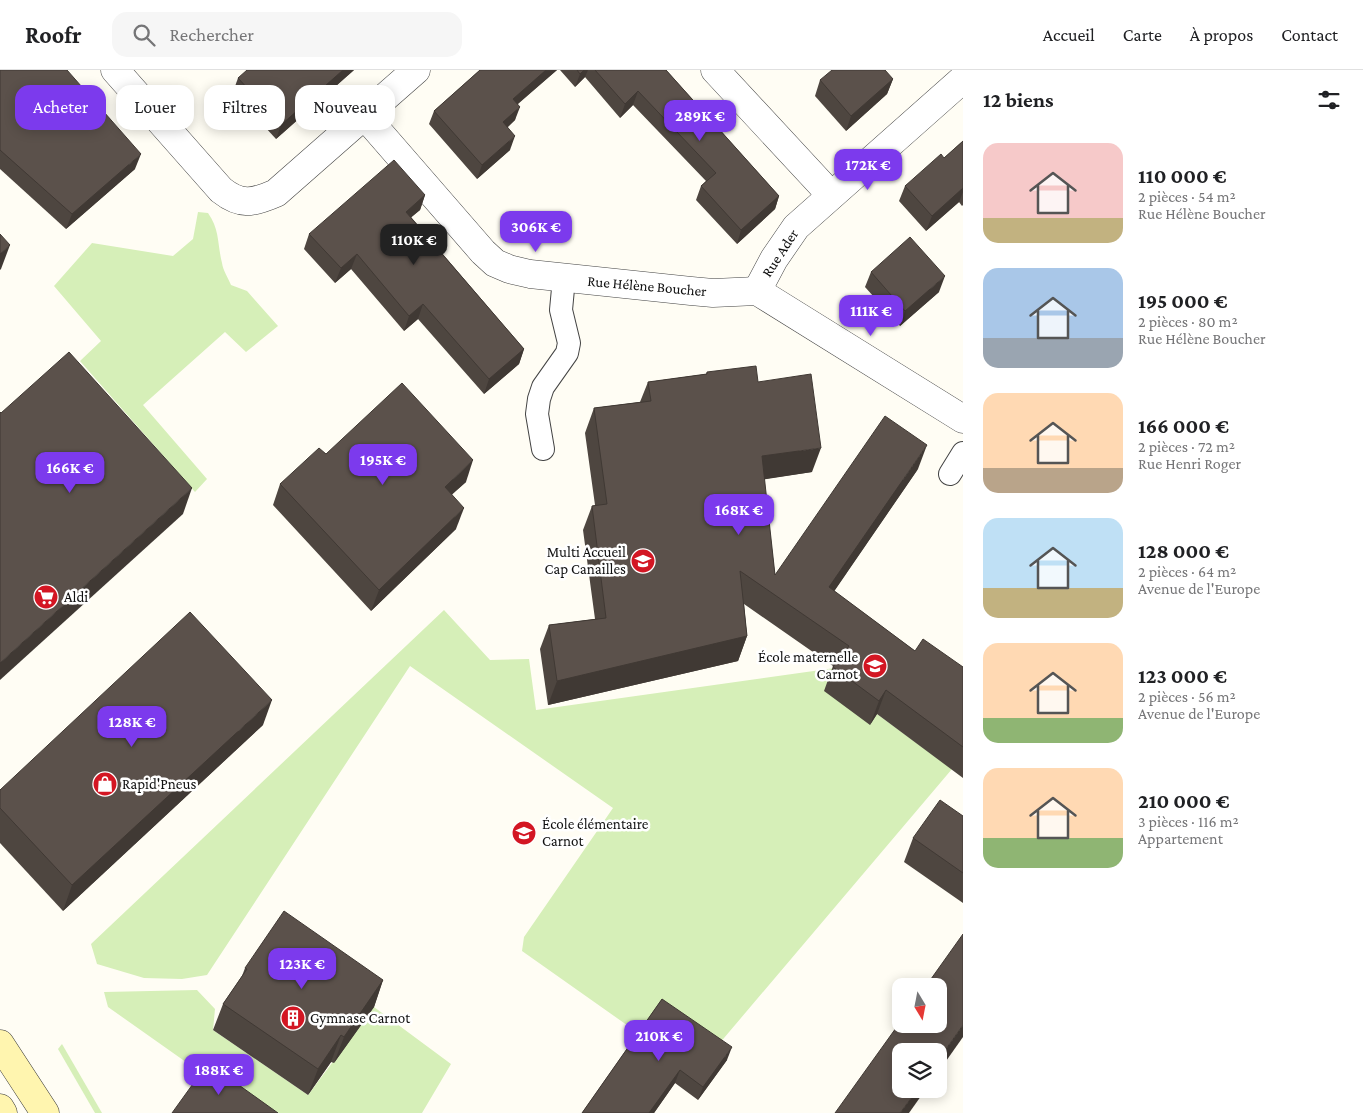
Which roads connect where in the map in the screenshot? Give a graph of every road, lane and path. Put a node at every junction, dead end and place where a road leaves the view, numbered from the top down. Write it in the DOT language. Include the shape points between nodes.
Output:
graph roads {
  1 [pos="115,70"];
  2 [pos="416,70"];
  3 [pos="715,70"];
  4 [pos="963,79"];
  5 [pos="395,88"];
  6 [pos="347,130"];
  7 [pos="377,130"];
  8 [pos="831,195"];
  9 [pos="564,278"];
  10 [pos="757,291"];
  11 [pos="963,419"];
  12 [pos="543,450"];
  13 [pos="963,453"];
  14 [pos="950,474"];
  15 [pos="0,1044"];
  16 [pos="0,1108"];
  17 [pos="3,1113"];
  18 [pos="45,1113"];
  1 -- 6 [label="street" via="232,199 245,202 260,200 276,193"];
  2 -- 5 [label="street"];
  3 -- 8 [label="street"];
  4 -- 8 [label="street, Rue Ader"];
  7 -- 9 [label="street, Rue Hélène Boucher" via="496,263 509,269"];
  8 -- 10 [label="street, Rue Ader" via="786,239"];
  9 -- 10 [label="street, Rue Hélène Boucher" via="713,293"];
  9 -- 12 [label="lane" via="561,310 569,343 567,353 543,387 539,400 537,414"];
  10 -- 11 [label="street"];
  13 -- 14 [label="lane"];
  15 -- 18 [label="street"];
  16 -- 17 [label="street"];
}
